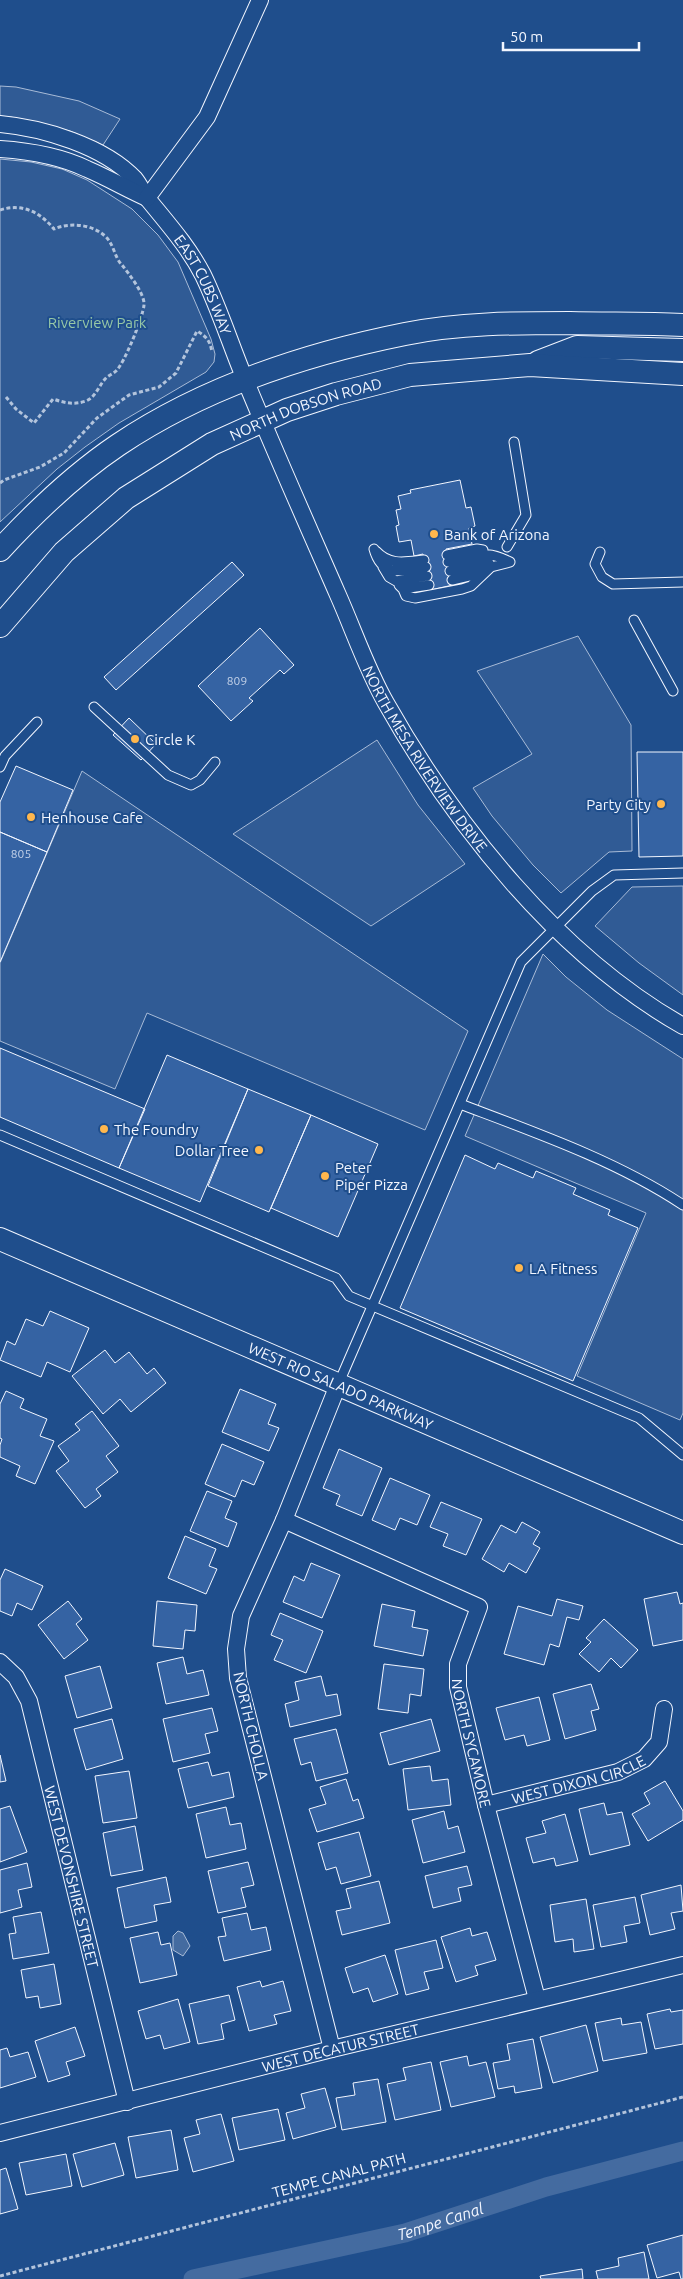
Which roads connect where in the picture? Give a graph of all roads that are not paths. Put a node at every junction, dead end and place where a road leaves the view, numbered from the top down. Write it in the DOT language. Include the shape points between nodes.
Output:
graph roads {
  1 [pos="260,0"];
  2 [pos="0,124"];
  3 [pos="0,149"];
  4 [pos="147,198"];
  5 [pos="683,325"];
  6 [pos="683,350"];
  7 [pos="530,365"];
  8 [pos="683,374"];
  9 [pos="245,380"];
  10 [pos="262,421"];
  11 [pos="514,442"];
  12 [pos="507,547"];
  13 [pos="0,550"];
  14 [pos="600,552"];
  15 [pos="510,562"];
  16 [pos="384,567"];
  17 [pos="427,572"];
  18 [pos="396,581"];
  19 [pos="683,582"];
  20 [pos="403,589"];
  21 [pos="634,620"];
  22 [pos="0,626"];
  23 [pos="673,691"];
  24 [pos="94,707"];
  25 [pos="37,722"];
  26 [pos="215,762"];
  27 [pos="0,767"];
  28 [pos="683,873"];
  29 [pos="556,926"];
  30 [pos="683,1026"];
  31 [pos="460,1104"];
  32 [pos="0,1136"];
  33 [pos="683,1205"];
  34 [pos="0,1239"];
  35 [pos="373,1306"];
  36 [pos="338,1385"];
  37 [pos="683,1454"];
  38 [pos="284,1520"];
  39 [pos="683,1533"];
  40 [pos="0,1662"];
  41 [pos="664,1709"];
  42 [pos="486,1805"];
  43 [pos="683,1965"];
  44 [pos="537,1999"];
  45 [pos="332,2049"];
  46 [pos="127,2102"];
  47 [pos="0,2133"];
  1 -- 4 [label="street" via="207,117"];
  2 -- 4 [label="street, EAST CUBS WAY" via="43,131 82,145 135,179"];
  3 -- 4 [label="street, EAST CUBS WAY" via="65,160"];
  4 -- 9 [label="street, EAST CUBS WAY" via="185,244 204,275"];
  5 -- 9 [label="main road" via="502,323 406,334 302,360"];
  6 -- 7 [label="main road" via="578,347"];
  7 -- 8 [label="main road, NORTH DOBSON ROAD"];
  7 -- 10 [label="main road, NORTH DOBSON ROAD" via="410,376 336,394"];
  9 -- 10 [label="street, EAST CUBS WAY"];
  9 -- 13 [label="main road" via="192,403 118,446 41,507"];
  10 -- 22 [label="main road, NORTH DOBSON ROAD" via="212,444 126,498 64,552"];
  10 -- 29 [label="street, NORTH MESA RIVERVIEW DRIVE" via="385,702 470,832 513,884"];
  11 -- 12 [label="lane" via="526,514"];
  14 -- 19 [label="lane" via="595,564 602,577 613,584"];
  15 -- 15 [label="lane" via="492,554 479,554 449,567 469,576 490,563"];
  15 -- 20 [label="lane" via="491,567 471,586 462,589 415,598 406,596"];
  16 -- 17 [label="lane" via="395,572"];
  16 -- 17 [label="lane" via="374,548 387,560"];
  16 -- 18 [label="lane"];
  17 -- 18 [label="lane"];
  17 -- 20 [label="lane"];
  18 -- 20 [label="lane"];
  21 -- 23 [label="lane"];
  24 -- 26 [label="lane" via="168,775 182,782 191,785 200,780"];
  25 -- 27 [label="lane" via="5,756"];
  28 -- 29 [label="lane" via="614,875 592,891"];
  29 -- 30 [label="street, NORTH MESA RIVERVIEW DRIVE" via="622,985"];
  29 -- 31 [label="lane" via="521,962"];
  31 -- 33 [label="lane" via="601,1162"];
  31 -- 35 [label="lane"];
  32 -- 35 [label="lane" via="336,1278 349,1296"];
  34 -- 36 [label="main road, WEST RIO SALADO PARKWAY"];
  35 -- 36 [label="lane"];
  35 -- 37 [label="lane" via="639,1418"];
  36 -- 38 [label="street, NORTH CHOLLA"];
  36 -- 39 [label="main road, WEST RIO SALADO PARKWAY"];
  38 -- 42 [label="street, NORTH SYCAMORE" via="478,1607 458,1664 458,1687"];
  38 -- 45 [label="street, NORTH CHOLLA" via="241,1616 236,1649 238,1678"];
  40 -- 46 [label="street, WEST DEVONSHIRE STREET" via="16,1676 29,1701"];
  41 -- 42 [label="street, WEST DIXON CIRCLE" via="659,1742 644,1759 618,1772"];
  42 -- 44 [label="street, NORTH SYCAMORE"];
  43 -- 44 [label="street, WEST DECATUR STREET"];
  44 -- 45 [label="street, WEST DECATUR STREET"];
  45 -- 46 [label="street, WEST DECATUR STREET"];
  46 -- 47 [label="street, WEST DECATUR STREET"];
}
